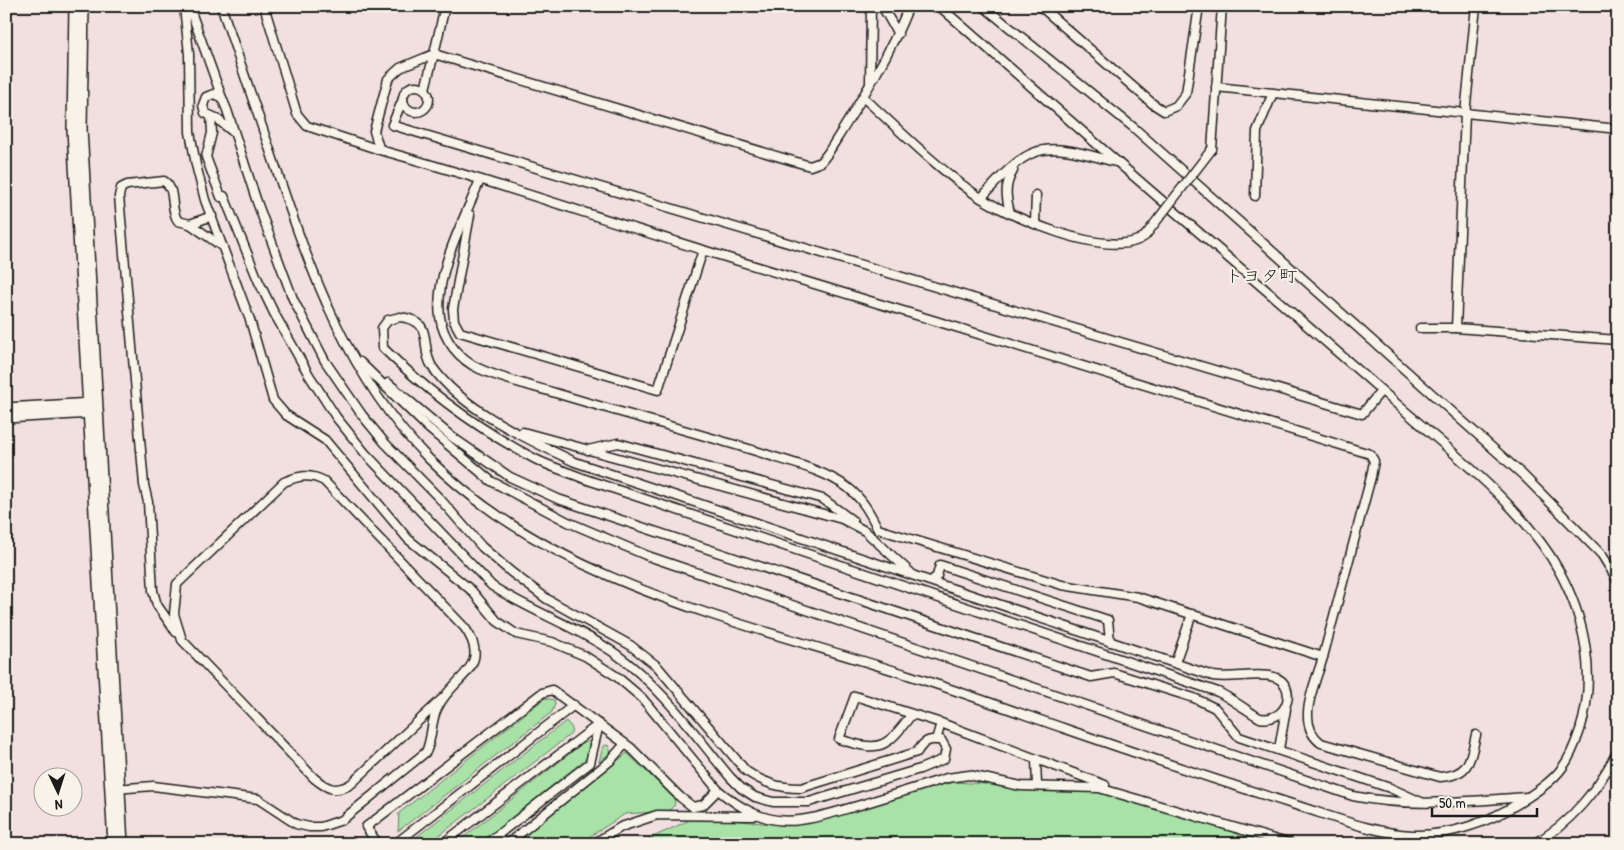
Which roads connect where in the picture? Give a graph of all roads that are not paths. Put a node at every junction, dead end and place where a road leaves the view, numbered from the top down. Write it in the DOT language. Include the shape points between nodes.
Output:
graph roads {
  1 [pos="79,6"];
  2 [pos="184,6"];
  3 [pos="189,6"];
  4 [pos="220,6"];
  5 [pos="264,6"];
  6 [pos="445,6"];
  7 [pos="871,6"];
  8 [pos="882,6"];
  9 [pos="909,6"];
  10 [pos="939,6"];
  11 [pos="982,6"];
  12 [pos="1040,6"];
  13 [pos="1199,6"];
  14 [pos="1222,6"];
  15 [pos="1476,6"];
  16 [pos="898,34"];
  17 [pos="434,54"];
  18 [pos="870,86"];
  19 [pos="1216,87"];
  20 [pos="425,89"];
  21 [pos="1273,93"];
  22 [pos="863,97"];
  23 [pos="222,98"];
  24 [pos="403,99"];
  25 [pos="1465,114"];
  26 [pos="210,116"];
  27 [pos="1618,129"];
  28 [pos="233,132"];
  29 [pos="387,152"];
  30 [pos="1020,161"];
  31 [pos="1118,163"];
  32 [pos="480,180"];
  33 [pos="1036,195"];
  34 [pos="1255,196"];
  35 [pos="981,198"];
  36 [pos="472,199"];
  37 [pos="1010,214"];
  38 [pos="212,216"];
  39 [pos="1035,223"];
  40 [pos="190,224"];
  41 [pos="223,247"];
  42 [pos="704,250"];
  43 [pos="1420,328"];
  44 [pos="1456,328"];
  45 [pos="1618,340"];
  46 [pos="350,351"];
  47 [pos="1381,391"];
  48 [pos="92,408"];
  49 [pos="6,413"];
  50 [pos="509,428"];
  51 [pos="588,450"];
  52 [pos="865,531"];
  53 [pos="914,576"];
  54 [pos="931,581"];
  55 [pos="1618,581"];
  56 [pos="1192,614"];
  57 [pos="182,640"];
  58 [pos="1110,642"];
  59 [pos="1323,657"];
  60 [pos="1175,663"];
  61 [pos="442,698"];
  62 [pos="1288,702"];
  63 [pos="574,705"];
  64 [pos="912,714"];
  65 [pos="941,723"];
  66 [pos="598,724"];
  67 [pos="1476,735"];
  68 [pos="936,740"];
  69 [pos="625,744"];
  70 [pos="1279,749"];
  71 [pos="1618,750"];
  72 [pos="1036,759"];
  73 [pos="1037,786"];
  74 [pos="115,789"];
  75 [pos="718,790"];
  76 [pos="1125,794"];
  77 [pos="680,797"];
  78 [pos="1529,797"];
  79 [pos="1426,804"];
  80 [pos="675,815"];
  81 [pos="757,816"];
  82 [pos="118,844"];
  83 [pos="378,844"];
  84 [pos="395,844"];
  85 [pos="442,844"];
  86 [pos="486,844"];
  87 [pos="507,844"];
  88 [pos="593,844"];
  89 [pos="1292,844"];
  90 [pos="1533,844"];
  1 -- 48 [label="street" via="77,129"];
  2 -- 38 [label="lane" via="189,54 190,132 196,165"];
  3 -- 23 [label="lane"];
  4 -- 46 [label="lane" via="298,236"];
  5 -- 29 [label="lane" via="297,114 307,126"];
  6 -- 17 [label="lane"];
  7 -- 18 [label="lane"];
  8 -- 16 [label="lane"];
  9 -- 16 [label="lane"];
  10 -- 31 [label="lane"];
  11 -- 55 [label="lane" via="1133,127 1524,476 1602,555"];
  12 -- 13 [label="lane" via="1164,110 1176,106 1186,93"];
  14 -- 19 [label="lane"];
  15 -- 25 [label="lane"];
  16 -- 18 [label="lane"];
  17 -- 20 [label="lane"];
  17 -- 22 [label="lane" via="810,166 821,162"];
  17 -- 29 [label="lane" via="400,68 388,79 374,131 379,148"];
  18 -- 22 [label="lane"];
  19 -- 21 [label="lane"];
  19 -- 39 [label="lane, bridge" via="1212,149 1145,236 1127,244 1104,243 1066,235"];
  20 -- 24 [label="lane" via="418,86 410,88"];
  20 -- 24 [label="lane" via="429,102 421,112 408,110"];
  21 -- 25 [label="lane"];
  21 -- 34 [label="lane" via="1257,131"];
  22 -- 35 [label="lane"];
  23 -- 26 [label="lane" via="214,94 206,98 203,105 205,113"];
  23 -- 28 [label="lane"];
  24 -- 47 [label="lane" via="392,125 1362,414"];
  25 -- 27 [label="lane"];
  25 -- 44 [label="lane"];
  26 -- 28 [label="lane"];
  26 -- 68 [label="lane" via="212,133 206,158 258,280 309,375 336,417 365,453 492,586 615,654 639,672 730,777 756,797 773,802 809,802 920,769 944,759 946,749 941,740"];
  28 -- 68 [label="lane" via="276,258 325,361 385,443 482,547 547,599 630,645 657,666 746,771 762,782 782,788 801,788 917,752 923,742"];
  29 -- 32 [label="lane"];
  30 -- 31 [label="lane" via="1034,152 1058,149"];
  30 -- 35 [label="lane"];
  30 -- 37 [label="lane" via="1007,181"];
  31 -- 47 [label="lane"];
  32 -- 36 [label="lane"];
  32 -- 42 [label="lane"];
  33 -- 39 [label="lane"];
  35 -- 37 [label="lane"];
  36 -- 42 [label="lane" via="453,309 454,322 460,332 658,390"];
  36 -- 56 [label="lane" via="448,260 439,294 440,317 446,336 465,360 479,369 802,466 846,486 861,500 878,529 1062,585 1138,597"];
  37 -- 39 [label="lane"];
  38 -- 40 [label="lane"];
  38 -- 41 [label="lane"];
  40 -- 41 [label="lane"];
  40 -- 57 [label="lane" via="178,221 174,215 171,190 164,181 121,188 153,591 157,605"];
  41 -- 75 [label="lane" via="261,353 268,387 286,415 325,440 408,539 471,590 497,621 516,634 552,642 585,656 642,698"];
  42 -- 59 [label="lane" via="1370,454 1374,461 1371,477"];
  43 -- 44 [label="lane"];
  44 -- 45 [label="lane"];
  46 -- 70 [label="lane" via="452,437 510,477 558,499 1091,677 1114,673 1194,698 1215,708 1239,737"];
  46 -- 78 [label="lane" via="393,420 464,489 520,529 574,559 699,610 908,674 1198,775 1360,826 1414,835 1457,830 1496,817"];
  46 -- 79 [label="lane" via="427,427 491,481 568,522 648,556 1353,796"];
  47 -- 78 [label="lane" via="1502,498 1540,541 1560,572 1581,624 1586,651 1585,712 1576,743 1562,768"];
  48 -- 49 [label="street"];
  48 -- 74 [label="street"];
  50 -- 51 [label="lane"];
  50 -- 53 [label="lane" via="575,462"];
  50 -- 62 [label="lane" via="448,386 432,366 423,327 413,318 388,320 382,328 381,339 383,348 391,356 484,430 536,459 594,482 1218,692 1232,698 1258,718 1272,718 1282,713"];
  51 -- 52 [label="lane" via="842,519"];
  51 -- 52 [label="lane" via="618,443 823,499"];
  52 -- 53 [label="lane"];
  53 -- 54 [label="lane"];
  54 -- 58 [label="lane"];
  54 -- 58 [label="lane" via="937,576 940,566 1108,620"];
  56 -- 59 [label="lane"];
  56 -- 60 [label="lane"];
  57 -- 61 [label="lane" via="314,778 330,789 342,789 351,784"];
  57 -- 61 [label="lane" via="174,614 177,584 284,482 298,476 316,476 324,480 473,639 475,660"];
  58 -- 60 [label="lane"];
  59 -- 67 [label="lane" via="1307,714 1307,726 1312,737 1320,743 1446,777 1464,770 1469,764"];
  60 -- 62 [label="lane" via="1221,678 1266,675 1277,678 1286,689"];
  61 -- 74 [label="lane" via="436,708 431,742 426,752 342,820 330,825 309,828 296,824 258,799 153,786"];
  62 -- 70 [label="lane"];
  63 -- 66 [label="lane"];
  63 -- 83 [label="lane" via="552,690 542,693 366,828"];
  63 -- 84 [label="lane"];
  64 -- 64 [label="lane" via="855,696 840,739 862,746 879,746 898,732"];
  64 -- 65 [label="lane"];
  65 -- 68 [label="lane"];
  65 -- 72 [label="lane"];
  66 -- 69 [label="lane"];
  66 -- 85 [label="lane"];
  66 -- 86 [label="lane" via="590,763"];
  69 -- 77 [label="lane"];
  69 -- 87 [label="lane" via="610,761"];
  70 -- 79 [label="lane"];
  71 -- 90 [label="lane" via="1608,771 1582,803 1561,824"];
  72 -- 73 [label="lane"];
  72 -- 76 [label="lane"];
  73 -- 76 [label="lane" via="1099,788"];
  73 -- 81 [label="lane" via="1021,786 969,775 947,778 808,820 783,821"];
  74 -- 82 [label="street"];
  75 -- 77 [label="lane" via="703,805 693,807"];
  75 -- 81 [label="lane"];
  76 -- 89 [label="lane"];
  77 -- 80 [label="lane" via="681,804"];
  78 -- 79 [label="lane"];
  80 -- 81 [label="lane"];
  80 -- 88 [label="lane" via="657,815 621,827"];
}
